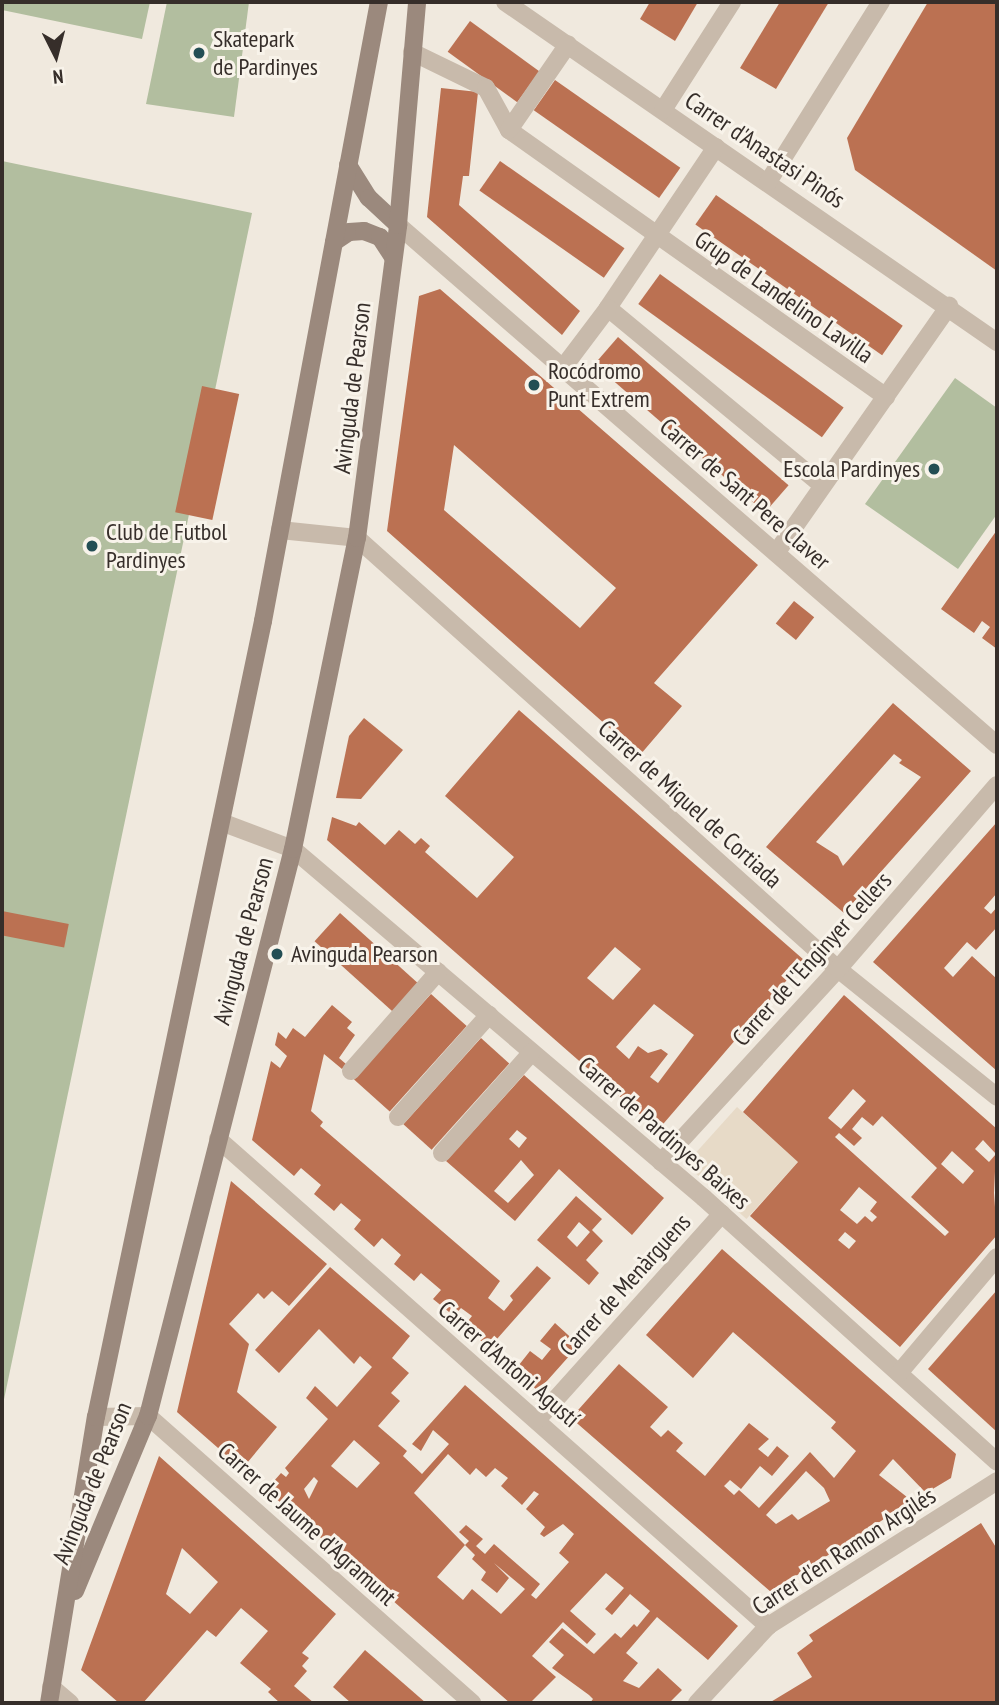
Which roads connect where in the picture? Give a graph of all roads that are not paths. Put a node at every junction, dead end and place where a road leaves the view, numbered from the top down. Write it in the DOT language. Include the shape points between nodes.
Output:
graph roads {
  1 [pos="379,2"];
  2 [pos="417,2"];
  3 [pos="505,2"];
  4 [pos="732,2"];
  5 [pos="881,2"];
  6 [pos="568,44"];
  7 [pos="412,52"];
  8 [pos="663,110"];
  9 [pos="509,130"];
  10 [pos="716,147"];
  11 [pos="348,164"];
  12 [pos="768,182"];
  13 [pos="398,225"];
  14 [pos="654,236"];
  15 [pos="334,242"];
  16 [pos="393,257"];
  17 [pos="949,306"];
  18 [pos="608,308"];
  19 [pos="997,342"];
  20 [pos="562,369"];
  21 [pos="886,397"];
  22 [pos="822,485"];
  23 [pos="280,530"];
  24 [pos="357,538"];
  25 [pos="776,553"];
  26 [pos="997,746"];
  27 [pos="997,785"];
  28 [pos="221,822"];
  29 [pos="293,849"];
  30 [pos="838,970"];
  31 [pos="438,972"];
  32 [pos="489,1015"];
  33 [pos="532,1052"];
  34 [pos="351,1071"];
  35 [pos="997,1097"];
  36 [pos="398,1117"];
  37 [pos="218,1139"];
  38 [pos="442,1153"];
  39 [pos="661,1162"];
  40 [pos="722,1214"];
  41 [pos="997,1257"];
  42 [pos="899,1373"];
  43 [pos="148,1416"];
  44 [pos="96,1417"];
  45 [pos="537,1420"];
  46 [pos="997,1462"];
  47 [pos="997,1481"];
  48 [pos="64,1617"];
  49 [pos="768,1626"];
  50 [pos="50,1695"];
  51 [pos="70,1703"];
  52 [pos="472,1703"];
  53 [pos="697,1703"];
  1 -- 11 [label="street, Avinguda de Pearson"];
  2 -- 7 [label="street, Avinguda de Pearson"];
  3 -- 6 [label="street, Carrer d'Anastasi Pinós"];
  4 -- 8 [label="street"];
  5 -- 12 [label="street"];
  6 -- 8 [label="street, Carrer d'Anastasi Pinós"];
  6 -- 9 [label="street"];
  7 -- 9 [label="street, Grup de Landelino Lavilla" via="486,88"];
  7 -- 13 [label="street, Avinguda de Pearson"];
  8 -- 10 [label="street, Carrer d'Anastasi Pinós"];
  9 -- 14 [label="street, Grup de Landelino Lavilla"];
  10 -- 12 [label="street, Carrer d'Anastasi Pinós"];
  10 -- 14 [label="street, Grup de Landelino Lavilla"];
  11 -- 13 [label="street" via="369,198"];
  11 -- 15 [label="street, Avinguda de Pearson"];
  12 -- 17 [label="street, Carrer d'Anastasi Pinós"];
  13 -- 16 [label="street, Avinguda de Pearson"];
  13 -- 20 [label="street, Carrer de Sant Pere Claver"];
  14 -- 18 [label="street, Grup de Landelino Lavilla"];
  14 -- 21 [label="street, Grup de Landelino Lavilla"];
  15 -- 16 [label="street" via="349,232 364,230 380,237"];
  15 -- 23 [label="street, Avinguda de Pearson"];
  16 -- 24 [label="street, Avinguda de Pearson"];
  17 -- 19 [label="street, Carrer d'Anastasi Pinós"];
  17 -- 21 [label="street"];
  18 -- 20 [label="street, Grup de Landelino Lavilla"];
  18 -- 22 [label="street"];
  20 -- 25 [label="street, Carrer de Sant Pere Claver"];
  21 -- 22 [label="street"];
  22 -- 25 [label="street"];
  23 -- 24 [label="street"];
  23 -- 28 [label="street, Avinguda de Pearson"];
  24 -- 29 [label="street, Avinguda de Pearson"];
  24 -- 30 [label="street, Carrer de Miquel de Cortiada"];
  25 -- 26 [label="street, Carrer de Sant Pere Claver"];
  27 -- 30 [label="street, Carrer de l'Enginyer Cellers"];
  28 -- 29 [label="street, Carrer de Pardinyes Baixes"];
  28 -- 44 [label="street, Avinguda de Pearson"];
  29 -- 31 [label="street, Carrer de Pardinyes Baixes"];
  29 -- 37 [label="street, Avinguda de Pearson"];
  30 -- 35 [label="street, Carrer de Miquel de Cortiada"];
  30 -- 39 [label="street, Carrer de l'Enginyer Cellers"];
  31 -- 32 [label="street, Carrer de Pardinyes Baixes"];
  31 -- 34 [label="street"];
  32 -- 33 [label="street, Carrer de Pardinyes Baixes"];
  32 -- 36 [label="street"];
  33 -- 38 [label="street"];
  33 -- 39 [label="street, Carrer de Pardinyes Baixes"];
  37 -- 43 [label="street, Avinguda de Pearson"];
  37 -- 45 [label="street, Carrer d'Antoni Agustí"];
  39 -- 40 [label="street, Carrer de Pardinyes Baixes"];
  40 -- 42 [label="street, Carrer de Pardinyes Baixes"];
  40 -- 45 [label="street, Carrer de Menàrguens"];
  41 -- 42 [label="street"];
  42 -- 46 [label="street, Carrer de Pardinyes Baixes"];
  43 -- 44 [label="street"];
  43 -- 48 [label="street, Avinguda de Pearson"];
  43 -- 52 [label="street, Carrer de Jaume d'Agramunt"];
  44 -- 48 [label="street, Avinguda de Pearson"];
  45 -- 49 [label="street, Carrer d'Antoni Agustí"];
  47 -- 49 [label="street, Carrer d'en Ramon Argilés"];
  48 -- 50 [label="street, Avinguda de Pearson"];
  49 -- 53 [label="street, Carrer d'en Ramon Argilés"];
  50 -- 51 [label="street"];
}
